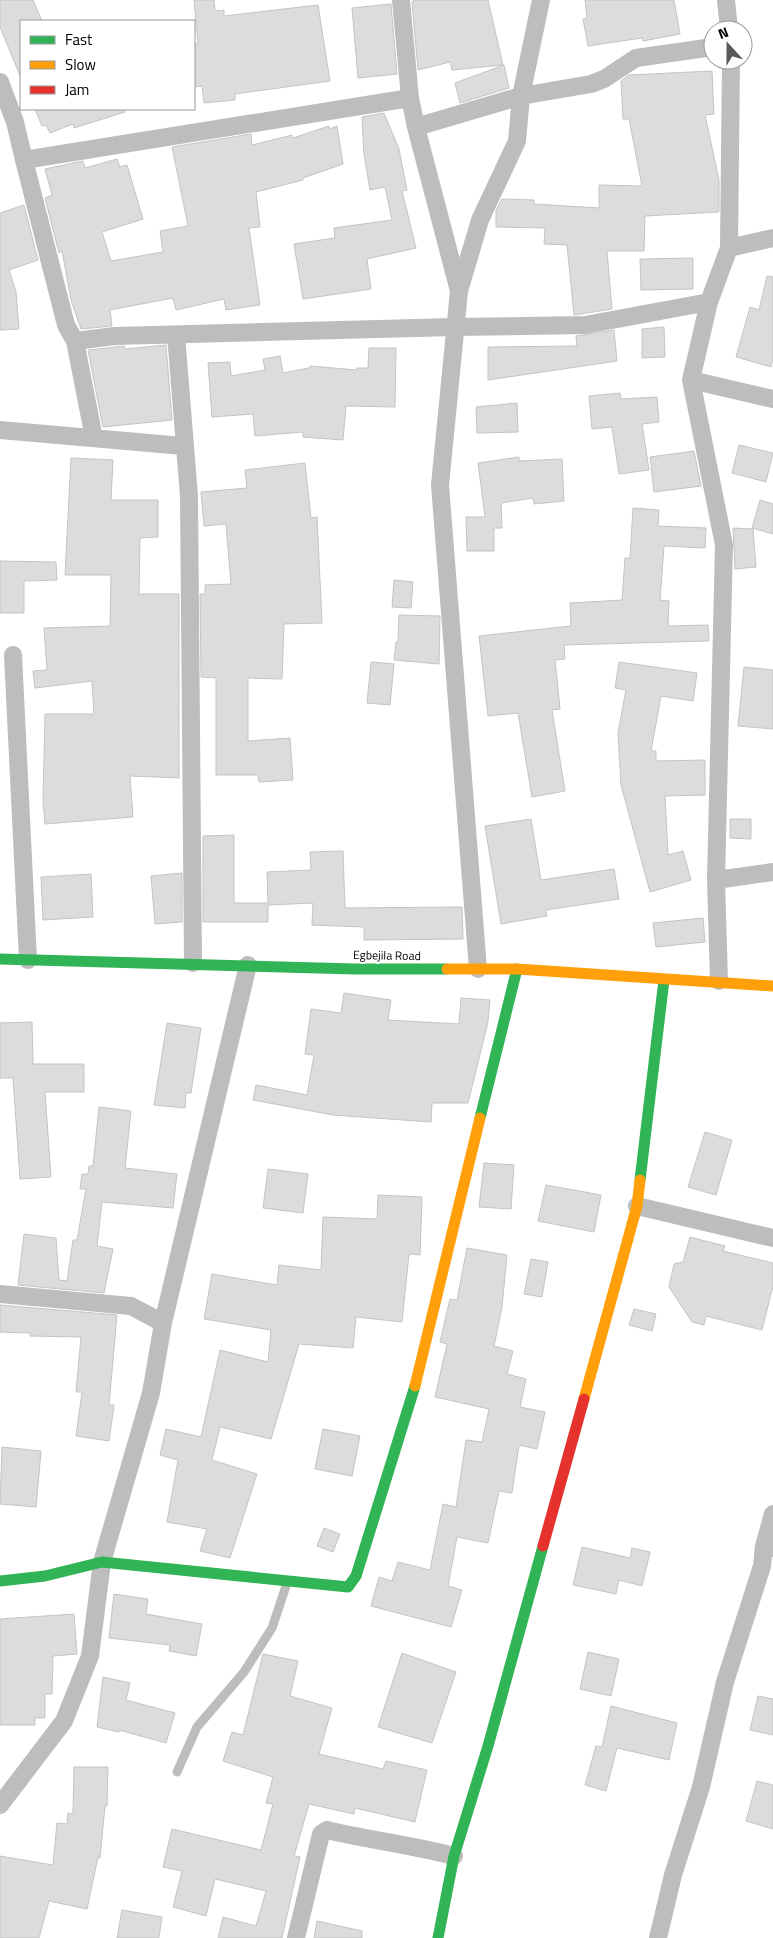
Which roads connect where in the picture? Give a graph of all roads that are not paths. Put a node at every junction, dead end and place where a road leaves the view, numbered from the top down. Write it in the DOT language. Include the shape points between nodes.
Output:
graph roads {
  1 [pos="401,0"];
  2 [pos="541,0"];
  3 [pos="726,0"];
  4 [pos="728,20"];
  5 [pos="703,48"];
  6 [pos="731,70"];
  7 [pos="0,82"];
  8 [pos="521,96"];
  9 [pos="410,98"];
  10 [pos="416,127"];
  11 [pos="24,160"];
  12 [pos="773,238"];
  13 [pos="729,248"];
  14 [pos="459,290"];
  15 [pos="709,302"];
  16 [pos="454,327"];
  17 [pos="176,335"];
  18 [pos="75,341"];
  19 [pos="691,380"];
  20 [pos="773,399"];
  21 [pos="0,430"];
  22 [pos="94,438"];
  23 [pos="184,446"];
  24 [pos="13,655"];
  25 [pos="773,872"];
  26 [pos="716,880"];
  27 [pos="0,959"];
  28 [pos="28,960"];
  29 [pos="193,963"];
  30 [pos="248,965"];
  31 [pos="478,969"];
  32 [pos="516,970"];
  33 [pos="664,980"];
  34 [pos="719,981"];
  35 [pos="773,986"];
  36 [pos="638,1206"];
  37 [pos="773,1238"];
  38 [pos="0,1294"];
  39 [pos="163,1322"];
  40 [pos="773,1514"];
  41 [pos="769,1547"];
  42 [pos="102,1562"];
  43 [pos="288,1580"];
  44 [pos="0,1581"];
  45 [pos="177,1772"];
  46 [pos="0,1805"];
  47 [pos="454,1856"];
  48 [pos="296,1938"];
  49 [pos="438,1938"];
  50 [pos="658,1938"];
  1 -- 9 [label="street"];
  2 -- 8 [label="street"];
  3 -- 4 [label="street"];
  5 -- 8 [label="street" via="636,58 591,84"];
  6 -- 13 [label="street"];
  7 -- 11 [label="street" via="15,122"];
  8 -- 10 [label="street"];
  8 -- 14 [label="street" via="517,141 480,220"];
  9 -- 10 [label="street"];
  9 -- 11 [label="street"];
  10 -- 14 [label="street"];
  11 -- 18 [label="street" via="66,325"];
  12 -- 13 [label="street"];
  13 -- 15 [label="street"];
  14 -- 16 [label="street"];
  15 -- 16 [label="street" via="585,326"];
  15 -- 19 [label="street"];
  16 -- 17 [label="street"];
  16 -- 31 [label="street" via="440,485"];
  17 -- 18 [label="street" via="115,336"];
  17 -- 23 [label="street"];
  18 -- 22 [label="street"];
  19 -- 20 [label="street"];
  19 -- 26 [label="street" via="724,545"];
  21 -- 22 [label="street"];
  22 -- 23 [label="street"];
  23 -- 29 [label="street" via="189,496"];
  24 -- 28 [label="street"];
  25 -- 26 [label="street"];
  26 -- 34 [label="street"];
  27 -- 28 [label="street, Egbejila Road"];
  28 -- 29 [label="street, Egbejila Road"];
  29 -- 30 [label="street, Egbejila Road"];
  30 -- 31 [label="street, Egbejila Road"];
  30 -- 39 [label="street"];
  31 -- 32 [label="street, Egbejila Road"];
  32 -- 33 [label="street, Egbejila Road"];
  32 -- 43 [label="street" via="418,1376 356,1576 348,1587"];
  33 -- 34 [label="street, Egbejila Road"];
  33 -- 36 [label="street"];
  34 -- 35 [label="street, Egbejila Road"];
  36 -- 37 [label="street"];
  36 -- 47 [label="street" via="488,1746"];
  38 -- 39 [label="street" via="130,1306"];
  39 -- 42 [label="street" via="152,1393"];
  40 -- 41 [label="street"];
  41 -- 50 [label="street" via="724,1682 701,1788 673,1875"];
  42 -- 43 [label="street"];
  42 -- 44 [label="street" via="45,1576"];
  42 -- 46 [label="street" via="90,1656 64,1721"];
  43 -- 45 [label="lane" via="272,1628 244,1672 197,1727"];
  47 -- 48 [label="street" via="327,1830 321,1834"];
  47 -- 49 [label="street"];
}
